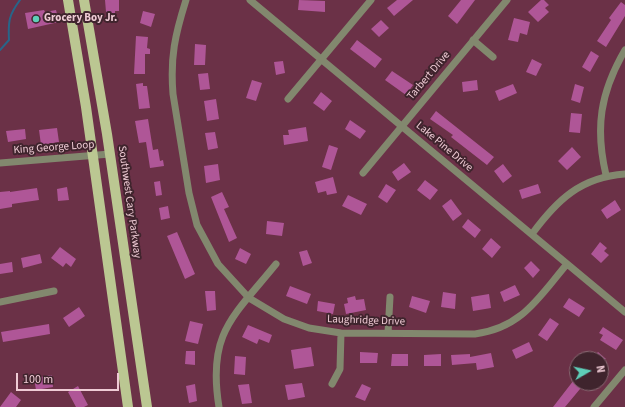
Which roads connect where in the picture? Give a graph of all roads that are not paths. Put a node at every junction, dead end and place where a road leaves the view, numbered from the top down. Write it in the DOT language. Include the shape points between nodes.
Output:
graph roads {
  1 [pos="68,0"];
  2 [pos="84,0"];
  3 [pos="186,0"];
  4 [pos="250,0"];
  5 [pos="371,0"];
  6 [pos="506,0"];
  7 [pos="473,40"];
  8 [pos="625,50"];
  9 [pos="492,57"];
  10 [pos="322,60"];
  11 [pos="288,100"];
  12 [pos="401,126"];
  13 [pos="110,154"];
  14 [pos="92,157"];
  15 [pos="0,162"];
  16 [pos="363,174"];
  17 [pos="625,174"];
  18 [pos="606,175"];
  19 [pos="532,234"];
  20 [pos="276,264"];
  21 [pos="567,264"];
  22 [pos="54,291"];
  23 [pos="390,297"];
  24 [pos="249,298"];
  25 [pos="0,302"];
  26 [pos="625,312"];
  27 [pos="342,333"];
  28 [pos="388,333"];
  29 [pos="625,370"];
  30 [pos="332,384"];
  31 [pos="128,407"];
  32 [pos="147,407"];
  33 [pos="219,407"];
  34 [pos="594,407"];
  1 -- 14 [label="main road"];
  2 -- 13 [label="main road, Southwest Cary Parkway"];
  3 -- 24 [label="street, Laughridge Drive" via="174,41 172,94 193,214 212,255"];
  4 -- 10 [label="street, Lake Pine Drive"];
  5 -- 10 [label="street"];
  6 -- 7 [label="street, Tarbert Drive"];
  7 -- 9 [label="street"];
  7 -- 12 [label="street, Tarbert Drive"];
  8 -- 18 [label="street" via="611,76 602,112 600,141"];
  10 -- 11 [label="street"];
  10 -- 12 [label="street, Lake Pine Drive"];
  12 -- 16 [label="street, Tarbert Drive"];
  12 -- 19 [label="street, Lake Pine Drive"];
  13 -- 14 [label="street, King George Loop"];
  13 -- 32 [label="main road, Southwest Cary Parkway"];
  14 -- 15 [label="street, King George Loop"];
  14 -- 31 [label="main road"];
  17 -- 18 [label="street"];
  18 -- 19 [label="street" via="563,198"];
  19 -- 21 [label="street, Lake Pine Drive"];
  20 -- 24 [label="street"];
  21 -- 26 [label="street, Lake Pine Drive"];
  21 -- 28 [label="street, Laughridge Drive" via="529,309 496,330 475,334"];
  22 -- 25 [label="street"];
  23 -- 28 [label="street"];
  24 -- 27 [label="street, Laughridge Drive" via="268,311 297,325"];
  24 -- 33 [label="street" via="231,319 219,342 215,375"];
  27 -- 28 [label="street, Laughridge Drive"];
  27 -- 30 [label="street" via="340,370"];
  29 -- 34 [label="street"];
}
